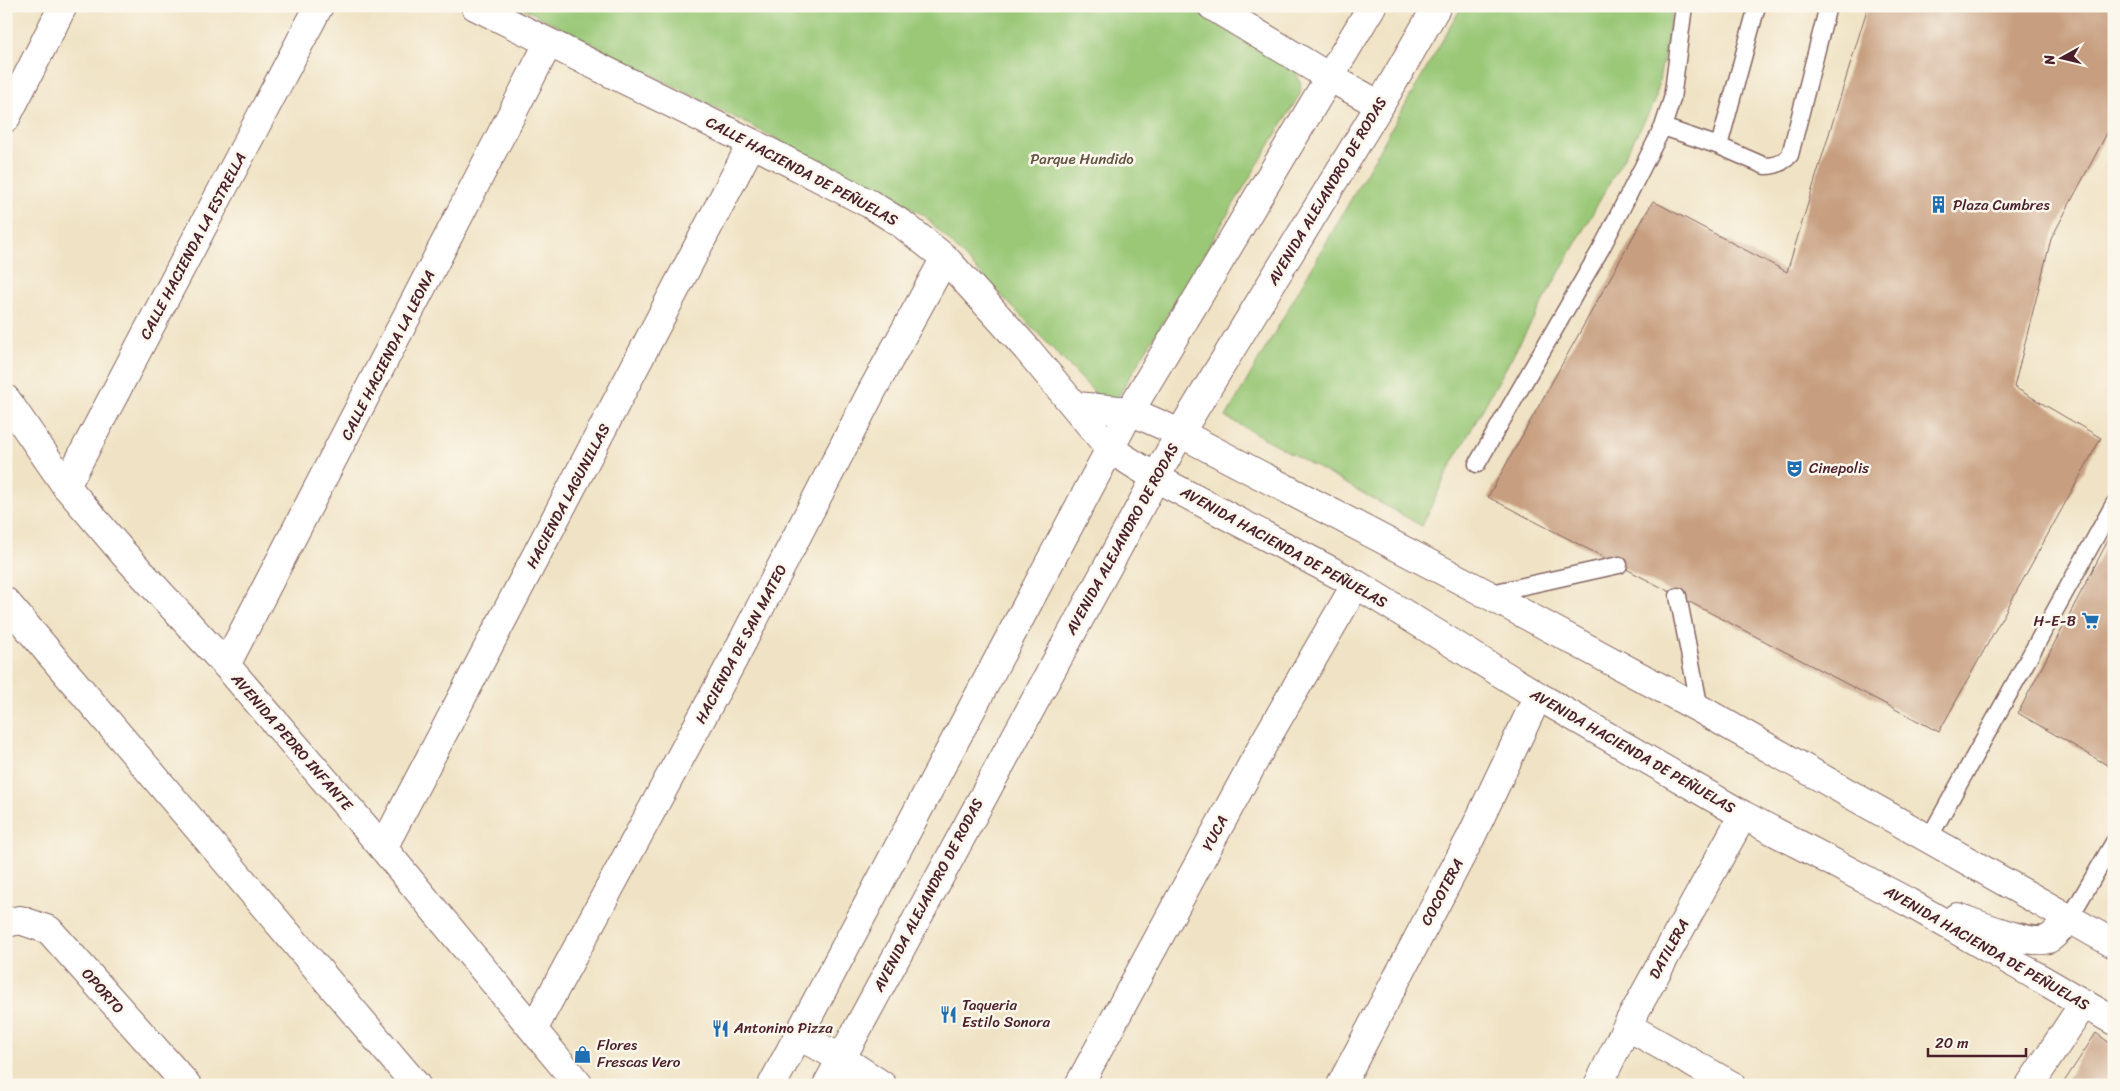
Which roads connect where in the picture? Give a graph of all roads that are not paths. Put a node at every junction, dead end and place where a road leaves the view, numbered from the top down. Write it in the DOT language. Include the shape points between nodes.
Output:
graph roads {
  1 [pos="63,6"];
  2 [pos="319,6"];
  3 [pos="474,6"];
  4 [pos="1212,6"];
  5 [pos="1372,6"];
  6 [pos="1438,6"];
  7 [pos="1684,6"];
  8 [pos="1757,6"];
  9 [pos="1828,6"];
  10 [pos="548,44"];
  11 [pos="1329,78"];
  12 [pos="1380,105"];
  13 [pos="6,118"];
  14 [pos="1664,127"];
  15 [pos="752,143"];
  16 [pos="1718,146"];
  17 [pos="944,258"];
  18 [pos="6,399"];
  19 [pos="1076,406"];
  20 [pos="1130,412"];
  21 [pos="1180,433"];
  22 [pos="1110,449"];
  23 [pos="1477,464"];
  24 [pos="1156,478"];
  25 [pos="66,486"];
  26 [pos="2114,504"];
  27 [pos="1618,565"];
  28 [pos="1356,584"];
  29 [pos="1487,594"];
  30 [pos="1678,596"];
  31 [pos="6,602"];
  32 [pos="226,666"];
  33 [pos="1538,696"];
  34 [pos="1700,710"];
  35 [pos="1743,815"];
  36 [pos="1929,838"];
  37 [pos="2114,842"];
  38 [pos="384,848"];
  39 [pos="1908,902"];
  40 [pos="2069,919"];
  41 [pos="6,923"];
  42 [pos="2114,944"];
  43 [pos="2084,1004"];
  44 [pos="2114,1021"];
  45 [pos="1627,1026"];
  46 [pos="534,1028"];
  47 [pos="798,1036"];
  48 [pos="841,1058"];
  49 [pos="187,1085"];
  50 [pos="416,1085"];
  51 [pos="579,1085"];
  52 [pos="772,1085"];
  53 [pos="827,1085"];
  54 [pos="882,1085"];
  55 [pos="1079,1085"];
  56 [pos="1341,1085"];
  57 [pos="1598,1085"];
  58 [pos="1731,1085"];
  59 [pos="2030,1085"];
  1 -- 13 [label="street"];
  2 -- 25 [label="street, CALLE HACIENDA LA ESTRELLA"];
  3 -- 10 [label="street, CALLE HACIENDA DE PEÑUELAS"];
  4 -- 11 [label="street"];
  5 -- 11 [label="street"];
  6 -- 12 [label="street, AVENIDA ALEJANDRO DE RODAS"];
  7 -- 14 [label="lane" via="1672,98"];
  8 -- 16 [label="lane"];
  9 -- 16 [label="lane" via="1790,155 1784,161 1765,166"];
  10 -- 15 [label="street, CALLE HACIENDA DE PEÑUELAS"];
  10 -- 32 [label="street, CALLE HACIENDA LA LEONA"];
  11 -- 12 [label="street"];
  11 -- 20 [label="street"];
  12 -- 21 [label="street, AVENIDA ALEJANDRO DE RODAS"];
  14 -- 16 [label="lane"];
  14 -- 23 [label="lane" via="1602,247"];
  15 -- 17 [label="street, CALLE HACIENDA DE PEÑUELAS" via="870,204 902,224"];
  15 -- 38 [label="street, HACIENDA LAGUNILLAS"];
  17 -- 19 [label="street, CALLE HACIENDA DE PEÑUELAS"];
  17 -- 46 [label="street, HACIENDA DE SAN MATEO" via="734,658"];
  18 -- 25 [label="street, AVENIDA PEDRO INFANTE"];
  19 -- 20 [label="street"];
  19 -- 22 [label="street, CALLE HACIENDA DE PEÑUELAS"];
  20 -- 21 [label="street"];
  20 -- 22 [label="street"];
  21 -- 24 [label="street, AVENIDA ALEJANDRO DE RODAS"];
  21 -- 29 [label="street"];
  22 -- 24 [label="street, CALLE HACIENDA DE PEÑUELAS"];
  22 -- 47 [label="street"];
  24 -- 28 [label="street, AVENIDA HACIENDA DE PEÑUELAS"];
  24 -- 48 [label="street, AVENIDA ALEJANDRO DE RODAS"];
  25 -- 32 [label="street, AVENIDA PEDRO INFANTE"];
  26 -- 36 [label="lane"];
  27 -- 29 [label="lane"];
  28 -- 33 [label="street, AVENIDA HACIENDA DE PEÑUELAS"];
  28 -- 55 [label="street, YUCA" via="1265,741"];
  29 -- 34 [label="street"];
  30 -- 34 [label="lane"];
  31 -- 50 [label="street"];
  32 -- 38 [label="street, AVENIDA PEDRO INFANTE"];
  33 -- 35 [label="street, AVENIDA HACIENDA DE PEÑUELAS"];
  33 -- 56 [label="street, COCOTERA" via="1471,837"];
  34 -- 36 [label="street"];
  35 -- 39 [label="street, AVENIDA HACIENDA DE PEÑUELAS"];
  35 -- 45 [label="street, DATILERA"];
  36 -- 40 [label="street"];
  37 -- 40 [label="lane"];
  38 -- 46 [label="street, AVENIDA PEDRO INFANTE"];
  39 -- 40 [label="street" via="2028,940 2049,939"];
  39 -- 43 [label="street, AVENIDA HACIENDA DE PEÑUELAS"];
  40 -- 42 [label="street"];
  41 -- 49 [label="street, OPORTO" via="20,920 48,930"];
  43 -- 44 [label="street, AVENIDA HACIENDA DE PEÑUELAS"];
  43 -- 59 [label="street"];
  45 -- 57 [label="street, DATILERA"];
  45 -- 58 [label="street"];
  46 -- 51 [label="street, AVENIDA PEDRO INFANTE"];
  47 -- 48 [label="street"];
  47 -- 52 [label="street"];
  48 -- 53 [label="street, AVENIDA ALEJANDRO DE RODAS"];
  48 -- 54 [label="street"];
}
